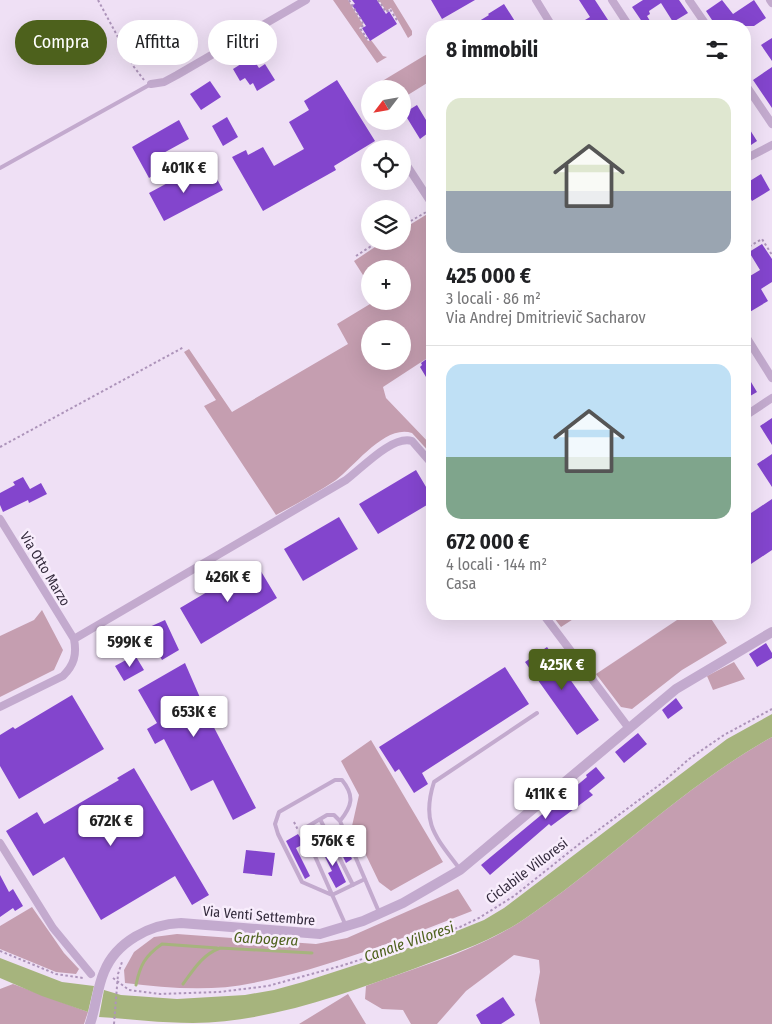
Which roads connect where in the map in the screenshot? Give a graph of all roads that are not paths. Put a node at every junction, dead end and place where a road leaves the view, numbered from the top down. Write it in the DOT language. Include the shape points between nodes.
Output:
graph roads {
  1 [pos="306,0"];
  2 [pos="536,0"];
  3 [pos="612,0"];
  4 [pos="690,0"];
  5 [pos="770,0"];
  6 [pos="772,3"];
  7 [pos="548,20"];
  8 [pos="625,20"];
  9 [pos="703,20"];
  10 [pos="151,84"];
  11 [pos="751,93"];
  12 [pos="772,124"];
  13 [pos="772,145"];
  14 [pos="751,157"];
  15 [pos="0,168"];
  16 [pos="411,172"];
  17 [pos="426,195"];
  18 [pos="751,345"];
  19 [pos="772,378"];
  20 [pos="772,398"];
  21 [pos="751,412"];
  22 [pos="426,457"];
  23 [pos="0,519"];
  24 [pos="547,620"];
  25 [pos="772,632"];
  26 [pos="74,639"];
  27 [pos="0,707"];
  28 [pos="537,713"];
  29 [pos="628,728"];
  30 [pos="320,819"];
  31 [pos="340,821"];
  32 [pos="0,843"];
  33 [pos="460,870"];
  34 [pos="365,879"];
  35 [pos="353,885"];
  36 [pos="332,896"];
  37 [pos="380,914"];
  38 [pos="346,927"];
  39 [pos="91,974"];
  40 [pos="92,1019"];
  1 -- 10 [label="street" via="177,75"];
  2 -- 7 [label="street"];
  3 -- 8 [label="street"];
  4 -- 9 [label="street"];
  5 -- 6 [label="street"];
  10 -- 15 [label="lane"];
  11 -- 12 [label="street"];
  13 -- 14 [label="street"];
  16 -- 17 [label="street"];
  18 -- 19 [label="street"];
  20 -- 21 [label="street"];
  22 -- 26 [label="street" via="412,441 401,440 375,455 346,480"];
  23 -- 26 [label="street, Via Otto Marzo"];
  24 -- 29 [label="street"];
  25 -- 29 [label="street, Via Venti Settembre" via="694,676"];
  26 -- 27 [label="street" via="75,659 63,676"];
  28 -- 33 [label="lane" via="434,782 429,795 428,818 435,835"];
  29 -- 33 [label="street, Via Venti Settembre"];
  30 -- 31 [label="lane" via="334,815"];
  30 -- 35 [label="lane"];
  30 -- 36 [label="lane" via="305,828 306,836"];
  31 -- 34 [label="lane"];
  31 -- 36 [label="lane" via="351,804 351,795 342,780 335,780 279,812 275,824 302,882"];
  32 -- 39 [label="street" via="53,928"];
  33 -- 37 [label="street, Via Venti Settembre"];
  34 -- 35 [label="lane"];
  34 -- 37 [label="lane"];
  35 -- 36 [label="lane"];
  36 -- 38 [label="lane"];
  37 -- 38 [label="street, Via Venti Settembre"];
  38 -- 40 [label="street, Via Venti Settembre" via="320,934 181,923 158,926 139,934 118,951 105,968"];
}
